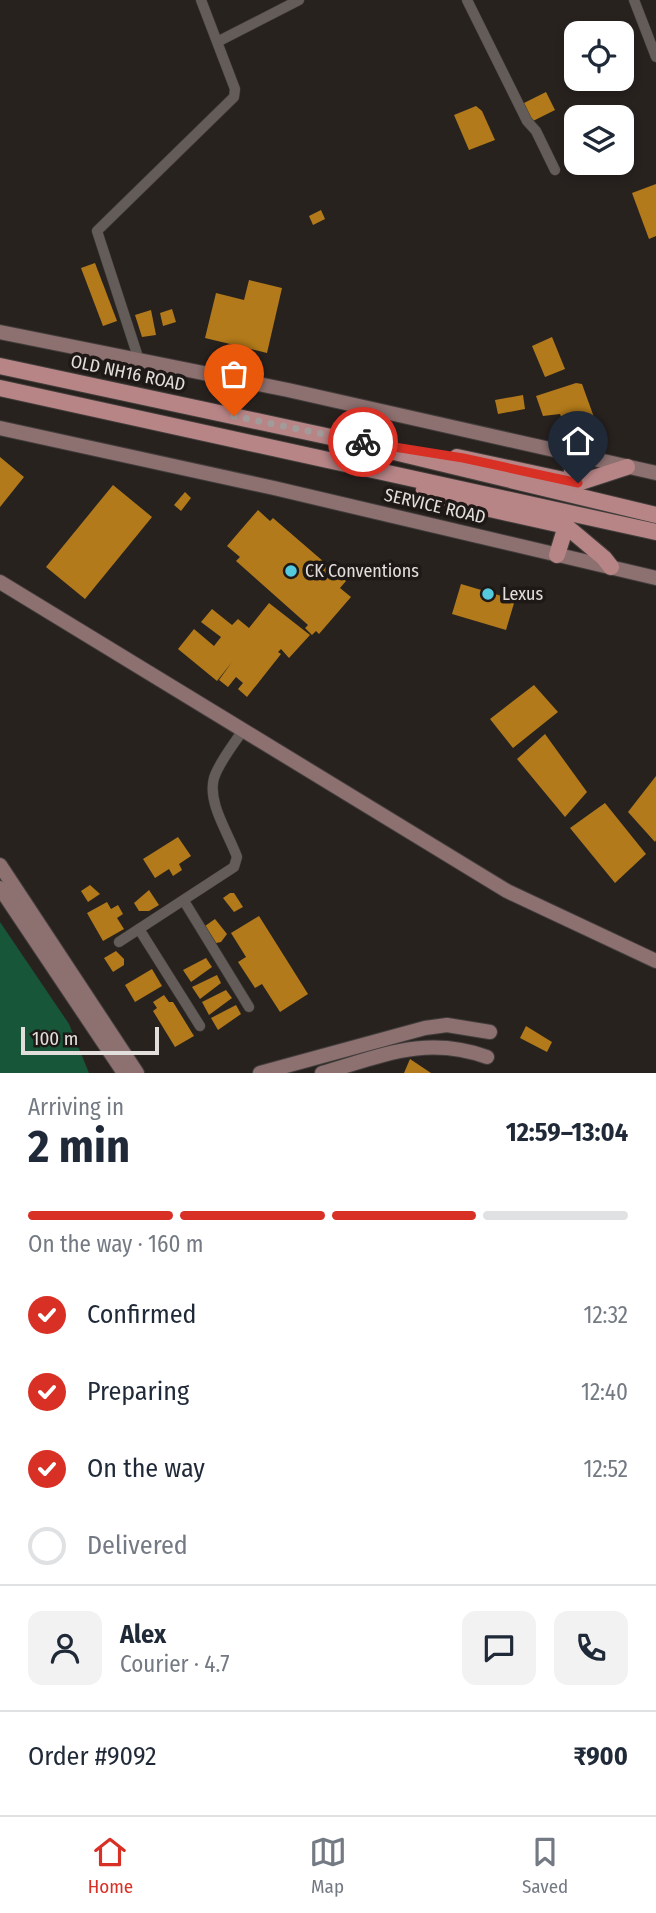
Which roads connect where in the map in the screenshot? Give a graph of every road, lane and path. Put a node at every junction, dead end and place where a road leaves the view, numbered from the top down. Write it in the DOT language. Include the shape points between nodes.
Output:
graph roads {
  1 [pos="201,0"];
  2 [pos="299,0"];
  3 [pos="467,0"];
  4 [pos="634,0"];
  5 [pos="219,41"];
  6 [pos="656,57"];
  7 [pos="555,170"];
  8 [pos="0,332"];
  9 [pos="139,360"];
  10 [pos="0,366"];
  11 [pos="0,388"];
  12 [pos="0,428"];
  13 [pos="341,439"];
  14 [pos="575,456"];
  15 [pos="360,467"];
  16 [pos="627,467"];
  17 [pos="656,473"];
  18 [pos="570,481"];
  19 [pos="656,515"];
  20 [pos="566,526"];
  21 [pos="656,532"];
  22 [pos="557,555"];
  23 [pos="611,567"];
  24 [pos="656,578"];
  25 [pos="0,582"];
  26 [pos="243,730"];
  27 [pos="0,864"];
  28 [pos="0,888"];
  29 [pos="184,901"];
  30 [pos="139,929"];
  31 [pos="119,942"];
  32 [pos="656,961"];
  33 [pos="249,1007"];
  34 [pos="200,1026"];
  35 [pos="490,1032"];
  36 [pos="108,1050"];
  37 [pos="487,1057"];
  38 [pos="117,1073"];
  39 [pos="124,1073"];
  40 [pos="137,1073"];
  41 [pos="260,1073"];
  42 [pos="322,1073"];
  1 -- 5 [label="street"];
  2 -- 5 [label="street"];
  3 -- 7 [label="street"];
  4 -- 6 [label="street"];
  5 -- 9 [label="street" via="234,97 97,231"];
  8 -- 9 [label="street"];
  9 -- 14 [label="street"];
  10 -- 13 [label="main road, OLD NH16 ROAD"];
  11 -- 15 [label="main road"];
  12 -- 22 [label="street, SERVICE ROAD"];
  13 -- 18 [label="main road"];
  13 -- 19 [label="main road, OLD NH16 ROAD"];
  14 -- 16 [label="street"];
  14 -- 18 [label="main road"];
  15 -- 20 [label="main road" via="459,502"];
  15 -- 21 [label="main road"];
  16 -- 17 [label="street"];
  16 -- 18 [label="main road" via="578,483"];
  20 -- 22 [label="main road"];
  20 -- 23 [label="main road"];
  22 -- 23 [label="street, SERVICE ROAD"];
  23 -- 24 [label="street, SERVICE ROAD"];
  25 -- 26 [label="street"];
  26 -- 29 [label="street" via="214,777 213,791 237,857 234,867"];
  26 -- 32 [label="street" via="507,891"];
  27 -- 40 [label="street"];
  28 -- 36 [label="street"];
  29 -- 30 [label="street"];
  29 -- 33 [label="street"];
  30 -- 31 [label="street"];
  30 -- 34 [label="street"];
  35 -- 41 [label="street" via="447,1025 425,1028"];
  36 -- 38 [label="street"];
  36 -- 39 [label="street"];
  37 -- 42 [label="street" via="460,1048 427,1045"];
}
